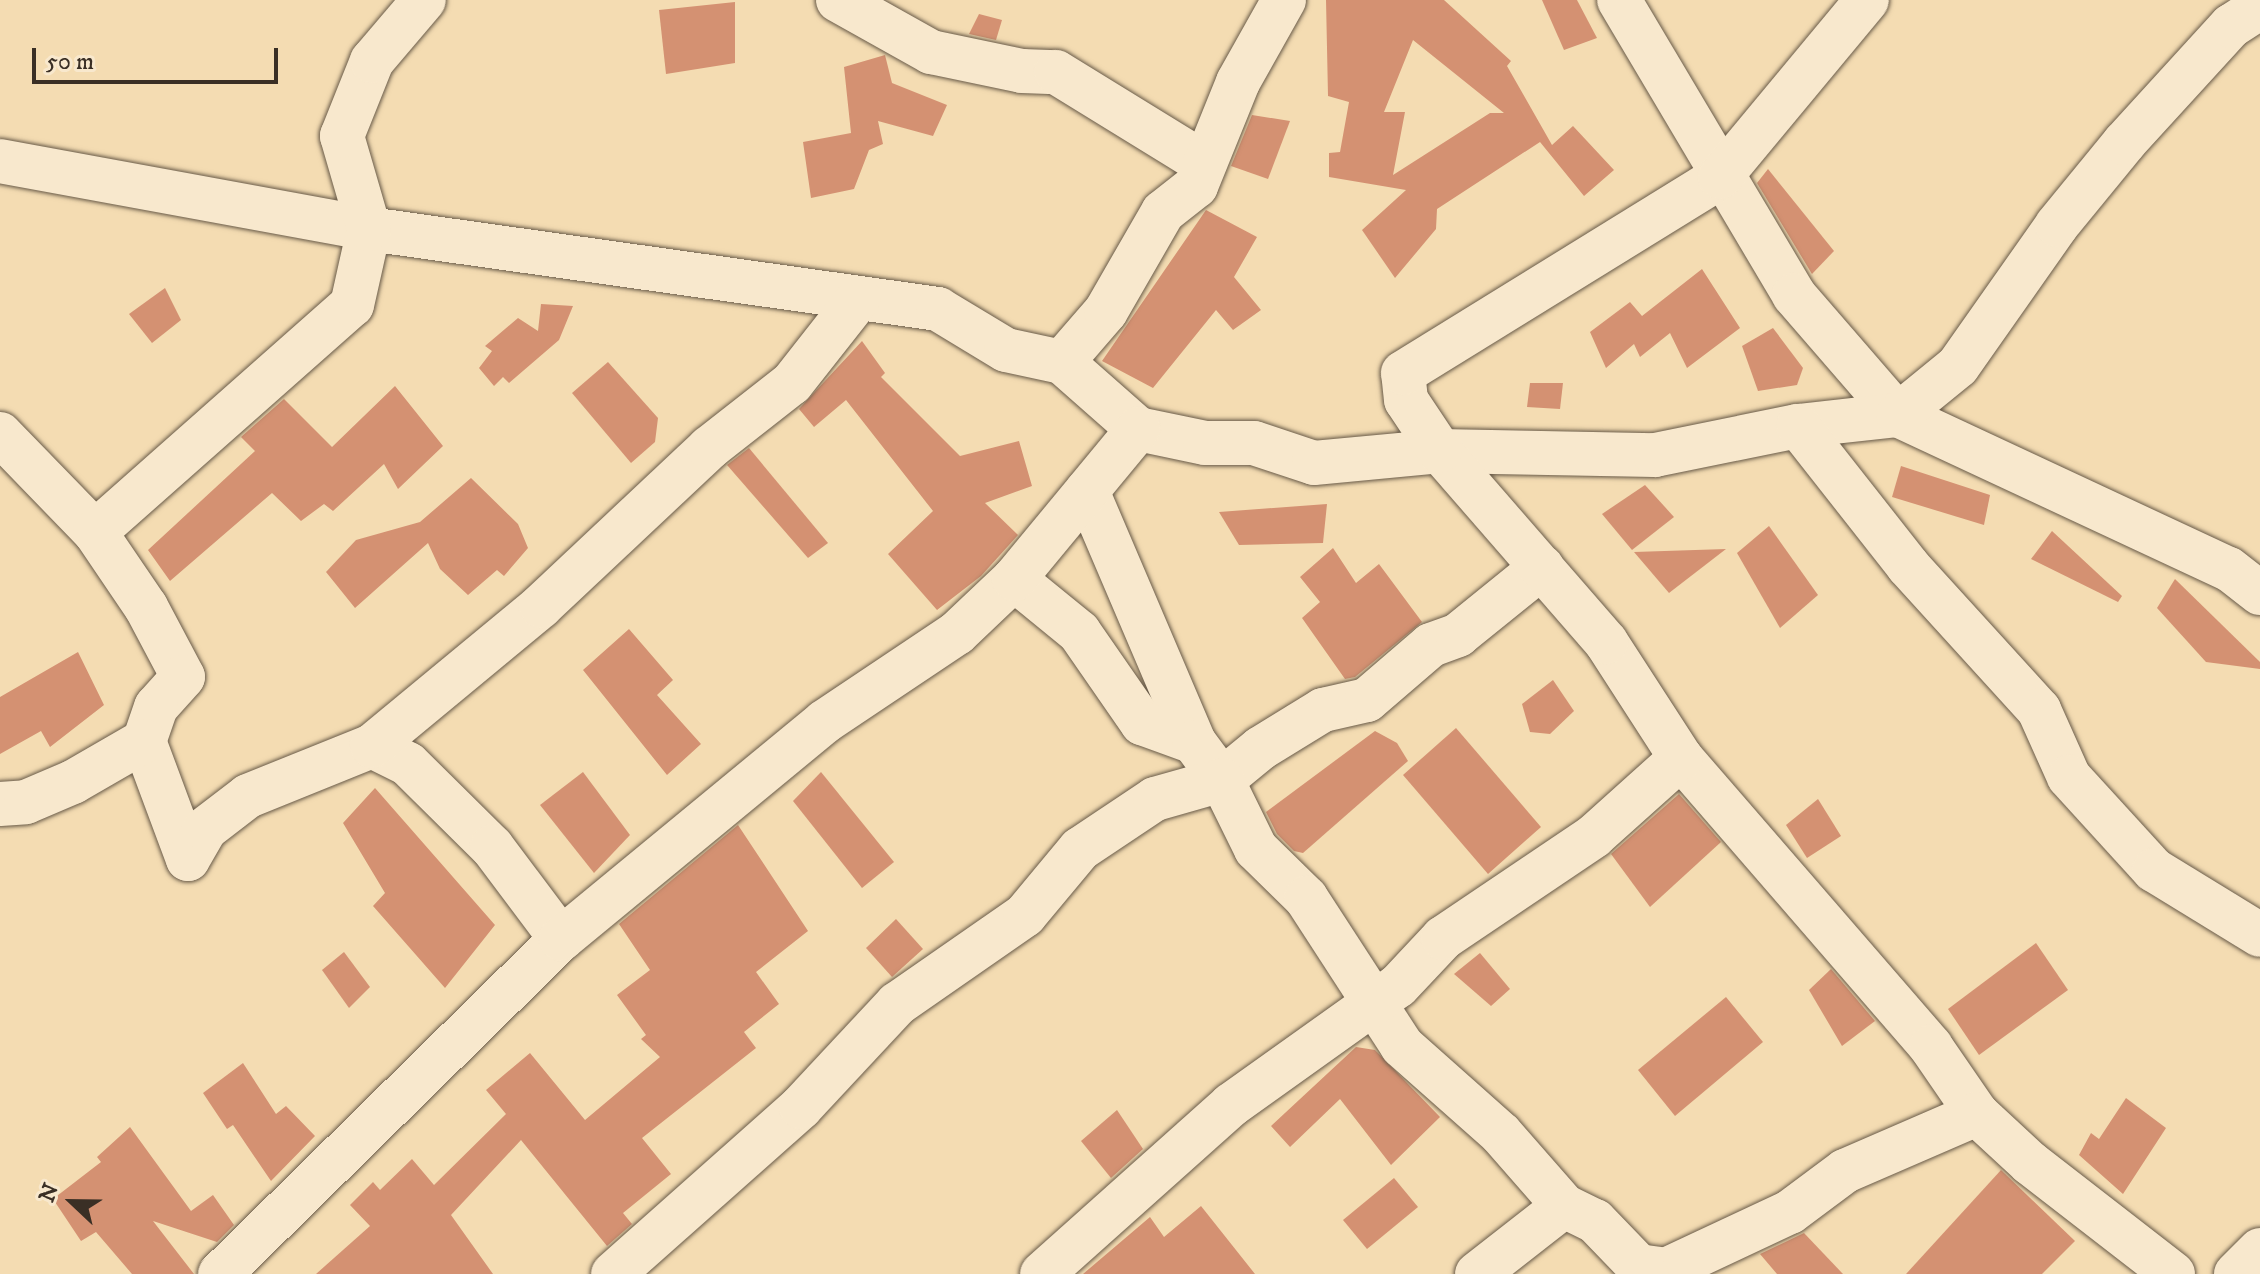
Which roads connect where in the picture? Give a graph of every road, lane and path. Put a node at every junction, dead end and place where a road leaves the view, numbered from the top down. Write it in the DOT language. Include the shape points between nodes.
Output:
graph roads {
  1 [pos="424,0"];
  2 [pos="838,0"];
  3 [pos="1284,0"];
  4 [pos="1619,0"];
  5 [pos="1867,0"];
  6 [pos="2260,7"];
  7 [pos="0,161"];
  8 [pos="1204,163"];
  9 [pos="1720,177"];
  10 [pos="369,229"];
  11 [pos="859,298"];
  12 [pos="1062,362"];
  13 [pos="1898,415"];
  14 [pos="1798,426"];
  15 [pos="1138,429"];
  16 [pos="0,434"];
  17 [pos="1440,451"];
  18 [pos="1087,491"];
  19 [pos="95,532"];
  20 [pos="1542,567"];
  21 [pos="1014,579"];
  22 [pos="2260,593"];
  23 [pos="144,741"];
  24 [pos="1194,742"];
  25 [pos="372,746"];
  26 [pos="1681,758"];
  27 [pos="1222,780"];
  28 [pos="0,804"];
  29 [pos="2260,935"];
  30 [pos="561,939"];
  31 [pos="1374,1002"];
  32 [pos="1977,1114"];
  33 [pos="1564,1206"];
  34 [pos="2260,1250"];
  35 [pos="2128,1261"];
  36 [pos="1642,1270"];
  37 [pos="220,1274"];
  38 [pos="613,1274"];
  39 [pos="1042,1274"];
  40 [pos="1477,1274"];
  41 [pos="2173,1274"];
  42 [pos="2236,1274"];
  1 -- 10 [label="street" via="372,61 342,136"];
  2 -- 8 [label="street" via="931,52 1022,71 1056,72"];
  3 -- 8 [label="street" via="1238,82"];
  4 -- 9 [label="street"];
  5 -- 9 [label="street"];
  6 -- 13 [label="street" via="2231,26 2115,154 2031,259 1958,366"];
  7 -- 10 [label="street"];
  8 -- 12 [label="street" via="1196,186 1163,212 1106,311"];
  9 -- 13 [label="street" via="1794,295"];
  9 -- 17 [label="street" via="1403,373 1406,400"];
  10 -- 11 [label="street"];
  10 -- 19 [label="street" via="352,305"];
  11 -- 12 [label="street" via="938,309 1006,350"];
  11 -- 25 [label="street" via="792,383 709,448 541,606"];
  12 -- 15 [label="street"];
  13 -- 14 [label="street"];
  13 -- 22 [label="street" via="2229,569"];
  14 -- 17 [label="street" via="1655,455"];
  14 -- 29 [label="street" via="1908,566 2039,710 2069,777 2154,870"];
  15 -- 17 [label="street" via="1205,443 1254,443 1314,463"];
  15 -- 18 [label="street"];
  16 -- 19 [label="street"];
  17 -- 20 [label="street"];
  18 -- 21 [label="street"];
  18 -- 24 [label="street"];
  19 -- 23 [label="street" via="146,607 183,677 156,707"];
  20 -- 26 [label="street" via="1606,642"];
  20 -- 27 [label="street" via="1458,635 1431,645 1367,700 1323,710 1261,748"];
  21 -- 24 [label="street" via="1079,632 1142,723"];
  21 -- 30 [label="street" via="957,633 824,722"];
  23 -- 25 [label="street" via="188,859 205,829 248,796"];
  23 -- 28 [label="street" via="73,782 26,802"];
  24 -- 27 [label="street"];
  25 -- 30 [label="street" via="408,764 492,847"];
  26 -- 31 [label="street" via="1594,836 1443,938 1398,986"];
  26 -- 32 [label="street" via="1931,1047"];
  27 -- 31 [label="street" via="1256,849 1306,898"];
  27 -- 38 [label="street" via="1155,799 1080,849 1025,915 897,1004 812,1096"];
  30 -- 37 [label="street"];
  31 -- 33 [label="street" via="1402,1046 1501,1134"];
  31 -- 39 [label="street" via="1231,1105"];
  32 -- 35 [label="street"];
  32 -- 36 [label="street" via="1845,1171 1790,1212 1666,1270"];
  33 -- 36 [label="street" via="1595,1221"];
  33 -- 40 [label="street"];
  34 -- 42 [label="street"];
  35 -- 41 [label="street"];
}
